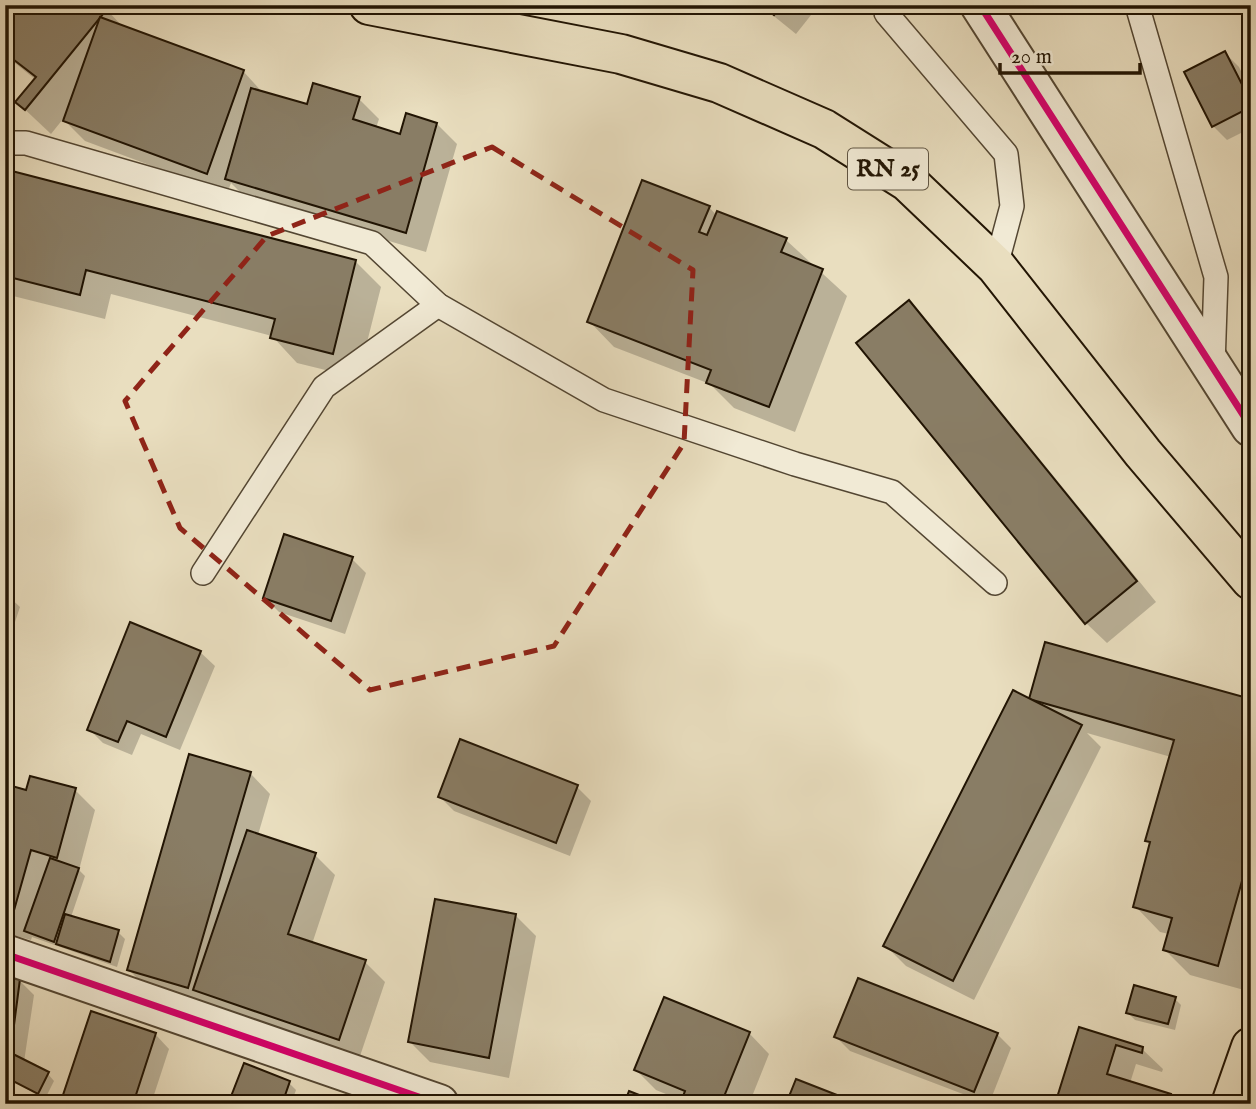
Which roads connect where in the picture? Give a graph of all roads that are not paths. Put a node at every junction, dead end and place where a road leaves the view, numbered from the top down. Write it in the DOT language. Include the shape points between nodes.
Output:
graph roads {
  1 [pos="369,5"];
  2 [pos="980,5"];
  3 [pos="1137,5"];
  4 [pos="886,13"];
  5 [pos="5,143"];
  6 [pos="996,266"];
  7 [pos="438,305"];
  8 [pos="1213,368"];
  9 [pos="1251,427"];
  10 [pos="203,573"];
  11 [pos="1251,580"];
  12 [pos="995,583"];
  13 [pos="5,954"];
  14 [pos="1251,1047"];
  15 [pos="439,1104"];
  16 [pos="1231,1104"];
  1 -- 6 [label="main road, RN 25" via="621,54 719,83 824,129 908,182"];
  2 -- 8 [label="street"];
  3 -- 8 [label="lane" via="1216,277"];
  4 -- 6 [label="lane" via="1006,155 1012,206"];
  5 -- 7 [label="lane" via="26,144 372,243"];
  6 -- 11 [label="main road, RN 25" via="1143,453"];
  7 -- 10 [label="lane" via="324,387"];
  7 -- 12 [label="lane" via="604,400 892,492"];
  8 -- 9 [label="street"];
  13 -- 15 [label="street"];
  14 -- 16 [label="main road"];
}
